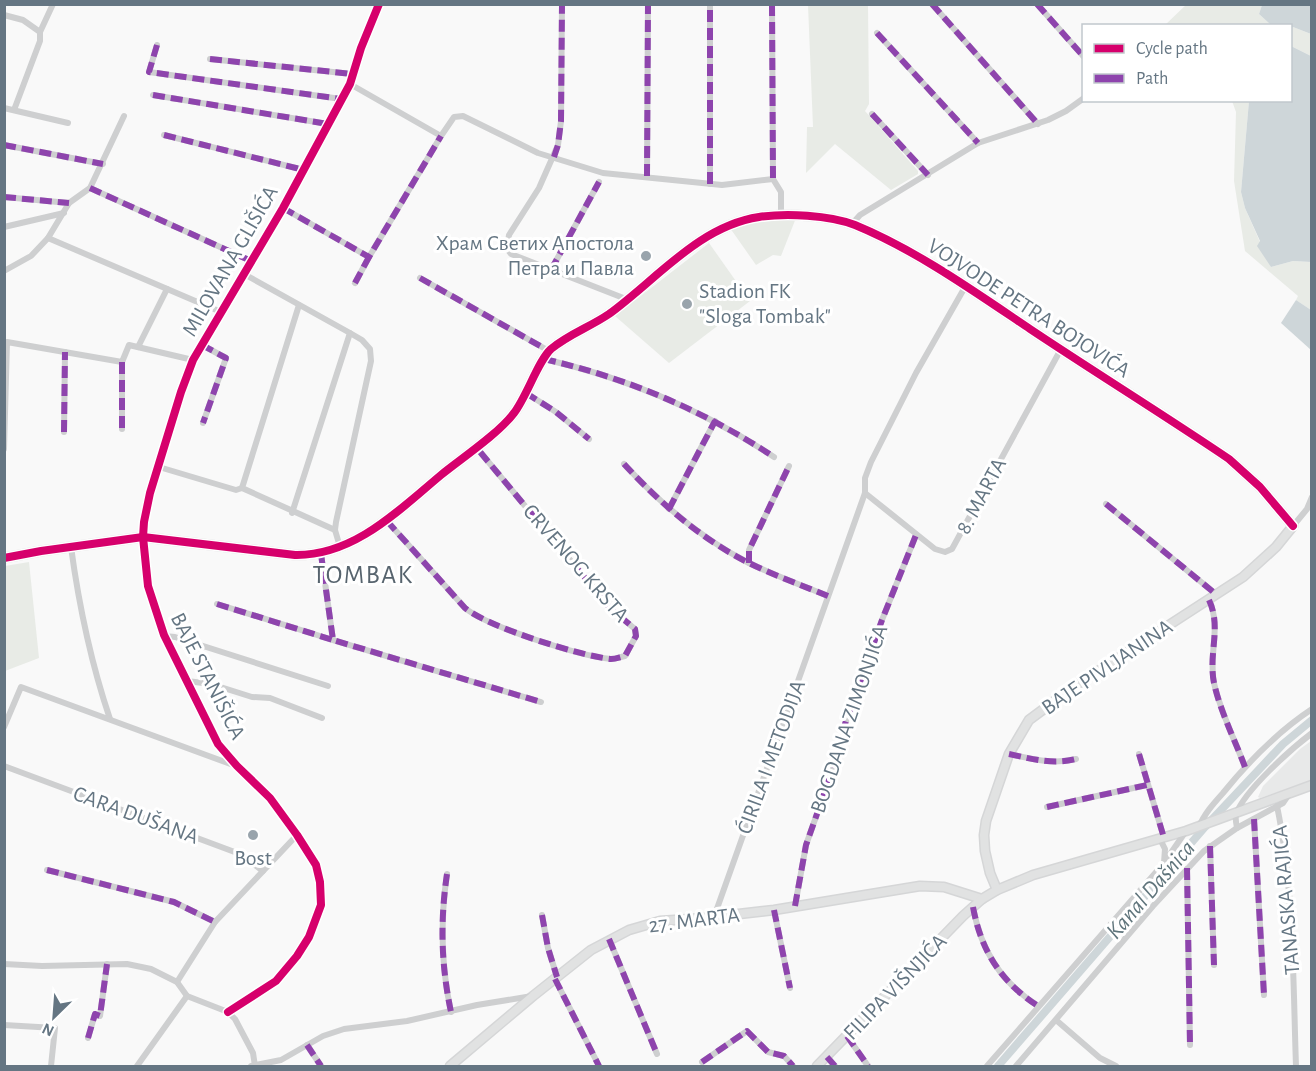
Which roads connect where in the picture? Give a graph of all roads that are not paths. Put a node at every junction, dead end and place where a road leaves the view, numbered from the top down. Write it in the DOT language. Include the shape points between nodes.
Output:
graph roads {
  1 [pos="53,4"];
  2 [pos="379,4"];
  3 [pos="561,4"];
  4 [pos="648,4"];
  5 [pos="710,4"];
  6 [pos="772,4"];
  7 [pos="932,4"];
  8 [pos="1037,4"];
  9 [pos="4,15"];
  10 [pos="40,32"];
  11 [pos="877,33"];
  12 [pos="157,45"];
  13 [pos="1082,56"];
  14 [pos="210,59"];
  15 [pos="352,74"];
  16 [pos="350,84"];
  17 [pos="153,95"];
  18 [pos="341,99"];
  19 [pos="1082,99"];
  20 [pos="4,108"];
  21 [pos="14,110"];
  22 [pos="872,114"];
  23 [pos="124,116"];
  24 [pos="68,123"];
  25 [pos="328,124"];
  26 [pos="1038,124"];
  27 [pos="164,135"];
  28 [pos="441,136"];
  29 [pos="978,143"];
  30 [pos="4,145"];
  31 [pos="554,157"];
  32 [pos="103,164"];
  33 [pos="304,170"];
  34 [pos="927,175"];
  35 [pos="647,176"];
  36 [pos="773,179"];
  37 [pos="599,182"];
  38 [pos="710,184"];
  39 [pos="90,188"];
  40 [pos="4,197"];
  41 [pos="69,203"];
  42 [pos="283,208"];
  43 [pos="64,213"];
  44 [pos="781,215"];
  45 [pos="852,224"];
  46 [pos="4,226"];
  47 [pos="48,238"];
  48 [pos="369,257"];
  49 [pos="251,261"];
  50 [pos="551,270"];
  51 [pos="4,271"];
  52 [pos="244,274"];
  53 [pos="420,278"];
  54 [pos="355,283"];
  55 [pos="965,287"];
  56 [pos="167,289"];
  57 [pos="626,299"];
  58 [pos="299,305"];
  59 [pos="221,312"];
  60 [pos="350,333"];
  61 [pos="202,345"];
  62 [pos="138,347"];
  63 [pos="1061,349"];
  64 [pos="65,352"];
  65 [pos="546,356"];
  66 [pos="194,360"];
  67 [pos="122,362"];
  68 [pos="526,393"];
  69 [pos="715,421"];
  70 [pos="203,423"];
  71 [pos="122,429"];
  72 [pos="64,432"];
  73 [pos="589,439"];
  74 [pos="476,447"];
  75 [pos="4,449"];
  76 [pos="774,457"];
  77 [pos="624,464"];
  78 [pos="789,466"];
  79 [pos="159,467"];
  80 [pos="242,489"];
  81 [pos="865,493"];
  82 [pos="1311,497"];
  83 [pos="1106,504"];
  84 [pos="669,509"];
  85 [pos="292,513"];
  86 [pos="387,521"];
  87 [pos="1293,526"];
  88 [pos="335,530"];
  89 [pos="915,535"];
  90 [pos="143,537"];
  91 [pos="71,547"];
  92 [pos="340,547"];
  93 [pos="321,554"];
  94 [pos="4,558"];
  95 [pos="749,563"];
  96 [pos="828,596"];
  97 [pos="1213,597"];
  98 [pos="217,604"];
  99 [pos="164,636"];
  100 [pos="333,639"];
  101 [pos="187,681"];
  102 [pos="328,686"];
  103 [pos="541,702"];
  104 [pos="1311,709"];
  105 [pos="322,718"];
  106 [pos="110,720"];
  107 [pos="4,727"];
  108 [pos="1311,733"];
  109 [pos="1009,754"];
  110 [pos="1139,754"];
  111 [pos="1076,759"];
  112 [pos="4,766"];
  113 [pos="237,766"];
  114 [pos="1245,767"];
  115 [pos="1147,785"];
  116 [pos="1311,785"];
  117 [pos="1289,793"];
  118 [pos="1277,806"];
  119 [pos="1047,807"];
  120 [pos="1236,814"];
  121 [pos="1254,819"];
  122 [pos="1198,827"];
  123 [pos="1237,828"];
  124 [pos="1186,831"];
  125 [pos="297,835"];
  126 [pos="1162,838"];
  127 [pos="1210,846"];
  128 [pos="1164,863"];
  129 [pos="1187,868"];
  130 [pos="47,870"];
  131 [pos="263,871"];
  132 [pos="447,874"];
  133 [pos="997,890"];
  134 [pos="982,899"];
  135 [pos="795,906"];
  136 [pos="974,908"];
  137 [pos="774,910"];
  138 [pos="542,915"];
  139 [pos="714,917"];
  140 [pos="215,922"];
  141 [pos="609,939"];
  142 [pos="4,964"];
  143 [pos="107,964"];
  144 [pos="1214,965"];
  145 [pos="556,978"];
  146 [pos="177,982"];
  147 [pos="790,988"];
  148 [pos="1264,994"];
  149 [pos="187,996"];
  150 [pos="533,996"];
  151 [pos="1038,1006"];
  152 [pos="228,1012"];
  153 [pos="451,1012"];
  154 [pos="1056,1020"];
  155 [pos="4,1025"];
  156 [pos="847,1036"];
  157 [pos="88,1038"];
  158 [pos="307,1045"];
  159 [pos="1190,1045"];
  160 [pos="657,1054"];
  161 [pos="827,1057"];
  162 [pos="702,1062"];
  163 [pos="51,1066"];
  164 [pos="137,1066"];
  165 [pos="253,1066"];
  166 [pos="321,1066"];
  167 [pos="450,1066"];
  168 [pos="598,1066"];
  169 [pos="793,1066"];
  170 [pos="817,1066"];
  171 [pos="835,1066"];
  172 [pos="868,1066"];
  173 [pos="987,1066"];
  174 [pos="1016,1066"];
  175 [pos="1116,1066"];
  176 [pos="1296,1066"];
  1 -- 10 [label="street"];
  2 -- 15 [label="street, MILOVANA GLIŠIĆA"];
  3 -- 31 [label="street" via="561,122"];
  4 -- 35 [label="street"];
  5 -- 38 [label="street"];
  6 -- 36 [label="street"];
  7 -- 26 [label="street"];
  8 -- 13 [label="street"];
  9 -- 10 [label="street" via="23,20"];
  10 -- 21 [label="street"];
  11 -- 29 [label="street"];
  12 -- 18 [label="street" via="149,72"];
  14 -- 15 [label="street"];
  15 -- 16 [label="street, MILOVANA GLIŠIĆA"];
  16 -- 18 [label="street, MILOVANA GLIŠIĆA"];
  16 -- 28 [label="street"];
  17 -- 25 [label="street"];
  18 -- 25 [label="street, MILOVANA GLIŠIĆA"];
  19 -- 26 [label="street"];
  20 -- 21 [label="street"];
  21 -- 24 [label="street"];
  22 -- 34 [label="street"];
  23 -- 32 [label="street"];
  25 -- 33 [label="street, MILOVANA GLIŠIĆA"];
  26 -- 29 [label="street"];
  27 -- 33 [label="street, MILOVANA GLIŠIĆA"];
  28 -- 31 [label="street" via="454,117 463,116 519,145"];
  28 -- 48 [label="street"];
  29 -- 34 [label="street"];
  30 -- 32 [label="street"];
  31 -- 35 [label="street" via="603,173"];
  31 -- 50 [label="street" via="507,241 511,254"];
  32 -- 39 [label="street"];
  33 -- 42 [label="street, MILOVANA GLIŠIĆA"];
  34 -- 45 [label="street"];
  35 -- 38 [label="street"];
  36 -- 38 [label="street"];
  36 -- 44 [label="street" via="781,192"];
  37 -- 50 [label="street"];
  39 -- 41 [label="street"];
  39 -- 49 [label="street, MILOVANA GLIŠIĆA"];
  40 -- 41 [label="street"];
  41 -- 43 [label="street"];
  42 -- 48 [label="street, MILOVANA GLIŠIĆA"];
  42 -- 49 [label="street, MILOVANA GLIŠIĆA"];
  43 -- 46 [label="street"];
  43 -- 47 [label="street"];
  44 -- 45 [label="street, VOJVODE PETRA BOJOVIĆA"];
  44 -- 57 [label="street, VOJVODE PETRA BOJOVIĆA" via="721,228"];
  45 -- 55 [label="street, VOJVODE PETRA BOJOVIĆA" via="916,255"];
  47 -- 51 [label="street" via="31,256"];
  47 -- 56 [label="street"];
  48 -- 54 [label="street"];
  49 -- 52 [label="street, MILOVANA GLIŠIĆA"];
  50 -- 57 [label="street"];
  52 -- 58 [label="street"];
  52 -- 59 [label="street, MILOVANA GLIŠIĆA"];
  53 -- 65 [label="street"];
  55 -- 63 [label="street, VOJVODE PETRA BOJOVIĆA"];
  55 -- 81 [label="street, ĆIRILA I METODIJA" via="875,453 865,478"];
  56 -- 59 [label="street"];
  56 -- 62 [label="street"];
  57 -- 65 [label="street, VOJVODE PETRA BOJOVIĆA" via="609,314 575,331"];
  58 -- 60 [label="street"];
  58 -- 80 [label="street"];
  59 -- 61 [label="street, MILOVANA GLIŠIĆA"];
  60 -- 85 [label="street"];
  60 -- 88 [label="street" via="370,349 371,362"];
  61 -- 66 [label="street, MILOVANA GLIŠIĆA"];
  61 -- 70 [label="street, MILOVANA GLIŠIĆA" via="226,358"];
  62 -- 66 [label="street"];
  62 -- 67 [label="street" via="129,345"];
  63 -- 87 [label="street, VOJVODE PETRA BOJOVIĆA" via="1229,459 1260,487"];
  63 -- 89 [label="street, 8. MARTA" via="954,547 941,551"];
  64 -- 67 [label="street"];
  64 -- 72 [label="street"];
  64 -- 75 [label="street" via="7,342"];
  65 -- 68 [label="street, VOJVODE PETRA BOJOVIĆA"];
  65 -- 69 [label="street" via="632,384"];
  66 -- 79 [label="street, MILOVANA GLIŠIĆA"];
  67 -- 71 [label="street"];
  68 -- 73 [label="street"];
  68 -- 74 [label="street, VOJVODE PETRA BOJOVIĆA" via="512,416"];
  69 -- 76 [label="street"];
  69 -- 84 [label="street"];
  74 -- 86 [label="street, VOJVODE PETRA BOJOVIĆA"];
  74 -- 86 [label="street, CRVENOG KRSTA" via="610,608 635,629 636,636 625,656 611,659 585,654 480,619 465,608"];
  77 -- 84 [label="street"];
  78 -- 95 [label="street" via="749,550"];
  79 -- 80 [label="street"];
  79 -- 90 [label="street, MILOVANA GLIŠIĆA"];
  80 -- 85 [label="street"];
  81 -- 89 [label="street, 8. MARTA"];
  81 -- 96 [label="street, ĆIRILA I METODIJA"];
  82 -- 87 [label="street"];
  83 -- 97 [label="street"];
  84 -- 95 [label="street"];
  85 -- 88 [label="street"];
  86 -- 92 [label="street, VOJVODE PETRA BOJOVIĆA"];
  87 -- 97 [label="street, BAJE PIVLJANINA" via="1257,566"];
  88 -- 92 [label="street"];
  89 -- 135 [label="street, BOGDANA ZIMONJIĆA" via="845,724 806,845"];
  90 -- 91 [label="street, VOJVODE PETRA BOJOVIĆA"];
  90 -- 93 [label="street, VOJVODE PETRA BOJOVIĆA" via="295,555"];
  90 -- 99 [label="street, BAJE STANIŠIĆA" via="148,586"];
  91 -- 94 [label="street, VOJVODE PETRA BOJOVIĆA"];
  91 -- 106 [label="street" via="84,629"];
  92 -- 93 [label="street, VOJVODE PETRA BOJOVIĆA"];
  93 -- 100 [label="street"];
  95 -- 96 [label="street"];
  96 -- 139 [label="street, ĆIRILA I METODIJA"];
  97 -- 109 [label="street, BAJE PIVLJANINA" via="1048,705 1029,720"];
  97 -- 114 [label="street" via="1216,622 1211,663 1215,685"];
  98 -- 100 [label="street"];
  99 -- 101 [label="street, BAJE STANIŠIĆA"];
  99 -- 102 [label="street" via="175,636"];
  100 -- 103 [label="street"];
  101 -- 105 [label="street, BAJE STANIŠIĆA" via="211,684 252,698 270,698"];
  101 -- 113 [label="street, BAJE STANIŠIĆA" via="218,744"];
  104 -- 114 [label="street"];
  106 -- 107 [label="street" via="21,687"];
  106 -- 113 [label="street"];
  108 -- 120 [label="street" via="1269,772"];
  109 -- 111 [label="street" via="1041,762"];
  109 -- 133 [label="street, BAJE PIVLJANINA" via="984,835"];
  110 -- 115 [label="street"];
  112 -- 131 [label="street, CARA DUŠANA" via="240,854"];
  113 -- 125 [label="street, BAJE STANIŠIĆA" via="270,798"];
  114 -- 122 [label="street"];
  115 -- 119 [label="street"];
  115 -- 126 [label="street"];
  116 -- 117 [label="street, FILIPA VIŠNJIĆA"];
  117 -- 118 [label="street"];
  117 -- 120 [label="street, FILIPA VIŠNJIĆA"];
  118 -- 121 [label="street"];
  118 -- 176 [label="street, TANASKA RAJIĆA" via="1286,867"];
  120 -- 122 [label="street, FILIPA VIŠNJIĆA"];
  120 -- 123 [label="street"];
  121 -- 123 [label="street"];
  121 -- 148 [label="street"];
  122 -- 124 [label="street, FILIPA VIŠNJIĆA"];
  123 -- 127 [label="street"];
  124 -- 126 [label="street, FILIPA VIŠNJIĆA"];
  124 -- 128 [label="street"];
  125 -- 131 [label="street"];
  125 -- 152 [label="street, BAJE STANIŠIĆA" via="316,865 320,882 321,905 309,937 276,981"];
  126 -- 128 [label="street"];
  126 -- 133 [label="street, FILIPA VIŠNJIĆA" via="1039,873"];
  127 -- 129 [label="street"];
  127 -- 144 [label="street"];
  128 -- 151 [label="street"];
  129 -- 154 [label="street"];
  129 -- 159 [label="street"];
  130 -- 140 [label="street" via="174,902"];
  131 -- 140 [label="street"];
  132 -- 153 [label="street" via="441,943"];
  133 -- 134 [label="street, FILIPA VIŠNJIĆA"];
  134 -- 135 [label="street, 27. MARTA" via="944,887 920,886"];
  134 -- 136 [label="street, FILIPA VIŠNJIĆA"];
  135 -- 137 [label="street, 27. MARTA"];
  136 -- 151 [label="street, FILIPA VIŠNJIĆA" via="981,941 994,964 1010,985"];
  136 -- 156 [label="street, FILIPA VIŠNJIĆA"];
  137 -- 139 [label="street, 27. MARTA"];
  137 -- 147 [label="street"];
  138 -- 145 [label="street"];
  139 -- 141 [label="street, 27. MARTA" via="660,921"];
  140 -- 146 [label="street"];
  141 -- 145 [label="street, 27. MARTA"];
  141 -- 160 [label="street"];
  142 -- 143 [label="street"];
  143 -- 146 [label="street" via="151,969"];
  143 -- 157 [label="street" via="100,1016 95,1014"];
  145 -- 150 [label="street, 27. MARTA"];
  145 -- 168 [label="street"];
  146 -- 149 [label="street"];
  149 -- 152 [label="street"];
  149 -- 164 [label="street"];
  150 -- 153 [label="street"];
  150 -- 167 [label="street, 27. MARTA"];
  151 -- 173 [label="street"];
  152 -- 165 [label="street" via="253,1053"];
  153 -- 158 [label="street" via="344,1029"];
  154 -- 174 [label="street"];
  154 -- 175 [label="street" via="1100,1058"];
  155 -- 163 [label="street" via="55,1028"];
  156 -- 161 [label="street, FILIPA VIŠNJIĆA"];
  156 -- 172 [label="street"];
  158 -- 165 [label="street" via="281,1060"];
  158 -- 166 [label="street"];
  161 -- 170 [label="street, FILIPA VIŠNJIĆA"];
  161 -- 171 [label="street"];
  162 -- 169 [label="street" via="747,1031 768,1052 784,1056"];
}
